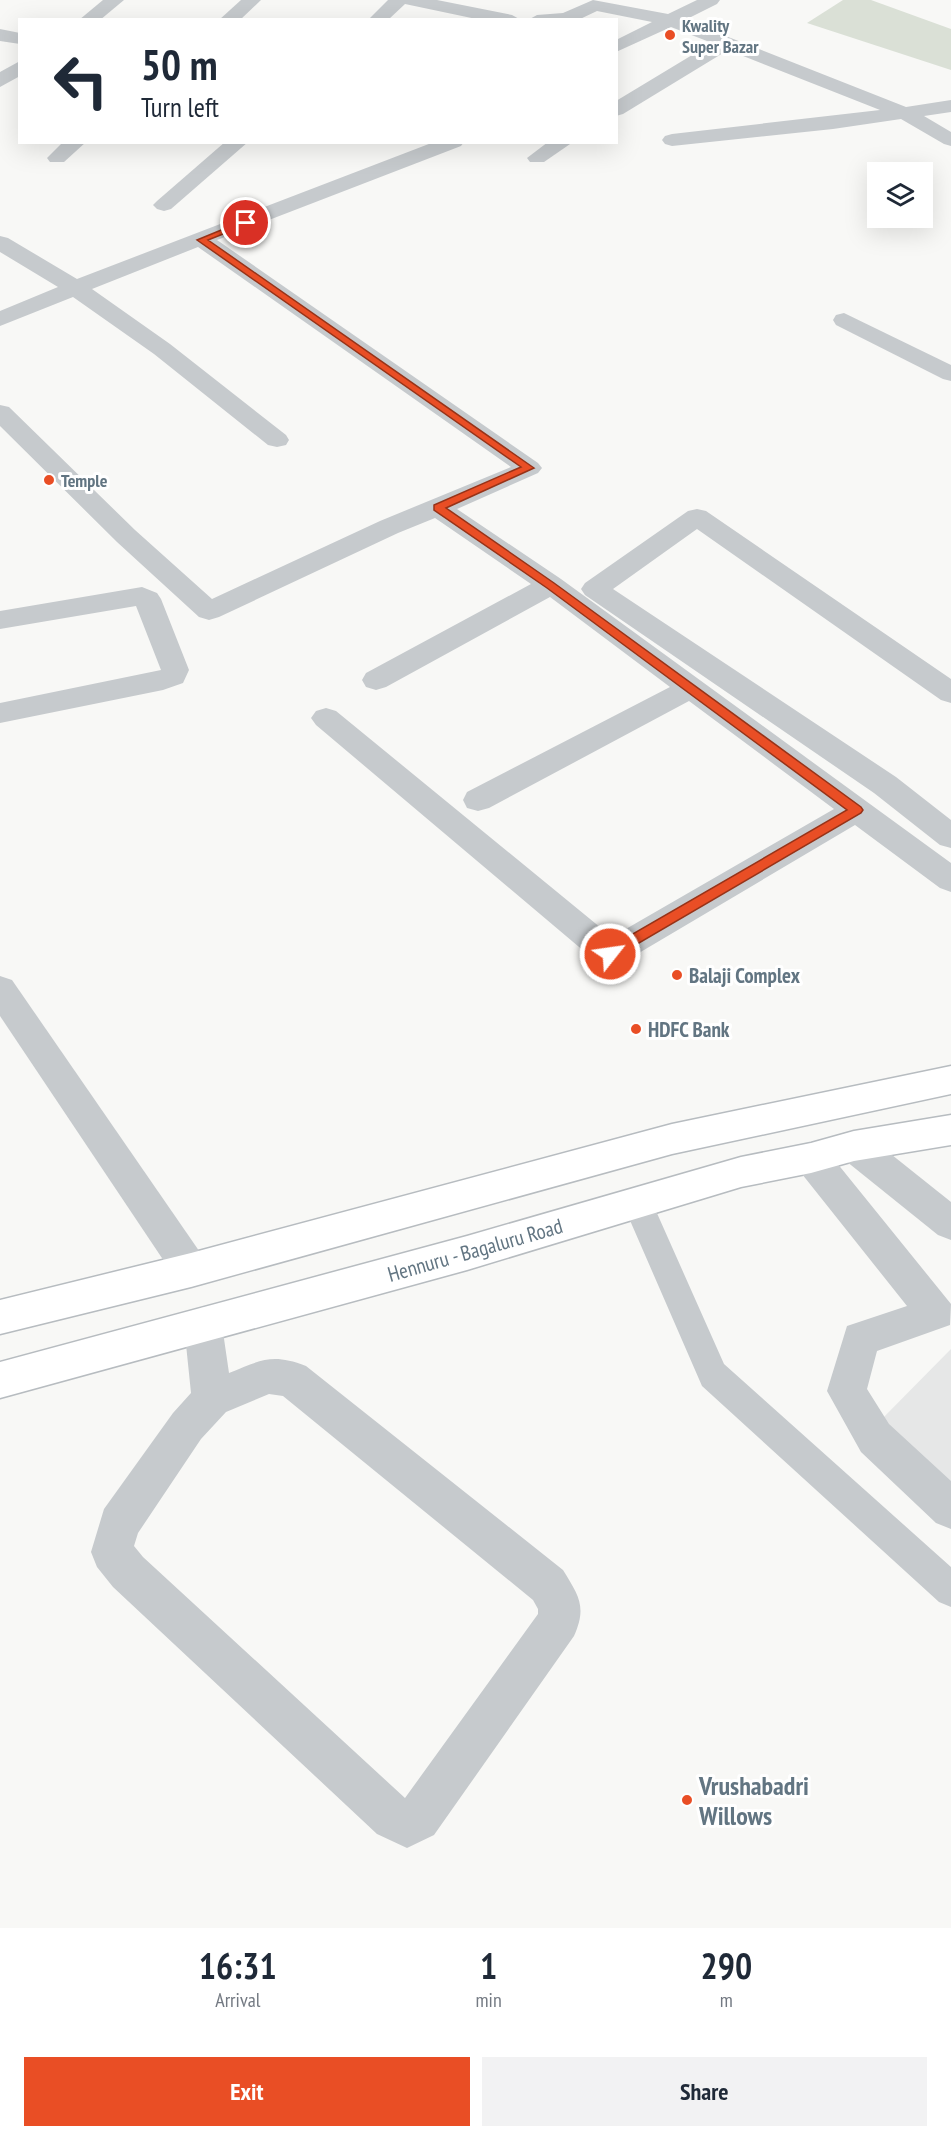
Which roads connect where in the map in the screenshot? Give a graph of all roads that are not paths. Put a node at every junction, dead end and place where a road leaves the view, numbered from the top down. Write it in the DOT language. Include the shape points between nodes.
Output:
graph roads {
  1 [pos="115,0"];
  2 [pos="252,0"];
  3 [pos="399,0"];
  4 [pos="410,0"];
  5 [pos="711,0"];
  6 [pos="91,18"];
  7 [pos="230,18"];
  8 [pos="379,18"];
  9 [pos="502,18"];
  10 [pos="566,18"];
  11 [pos="670,20"];
  12 [pos="0,35"];
  13 [pos="18,39"];
  14 [pos="726,43"];
  15 [pos="618,46"];
  16 [pos="18,68"];
  17 [pos="0,81"];
  18 [pos="951,106"];
  19 [pos="618,109"];
  20 [pos="907,114"];
  21 [pos="672,140"];
  22 [pos="951,140"];
  23 [pos="74,144"];
  24 [pos="236,144"];
  25 [pos="449,144"];
  26 [pos="560,144"];
  27 [pos="57,158"];
  28 [pos="537,158"];
  29 [pos="164,205"];
  30 [pos="202,240"];
  31 [pos="0,243"];
  32 [pos="75,288"];
  33 [pos="0,319"];
  34 [pos="844,320"];
  35 [pos="951,374"];
  36 [pos="0,412"];
  37 [pos="277,440"];
  38 [pos="438,508"];
  39 [pos="550,585"];
  40 [pos="0,620"];
  41 [pos="376,680"];
  42 [pos="691,688"];
  43 [pos="951,693"];
  44 [pos="0,713"];
  45 [pos="326,718"];
  46 [pos="478,801"];
  47 [pos="857,810"];
  48 [pos="951,837"];
  49 [pos="951,880"];
  50 [pos="0,989"];
  51 [pos="951,1080"];
  52 [pos="951,1130"];
  53 [pos="854,1146"];
  54 [pos="811,1158"];
  55 [pos="637,1203"];
  56 [pos="951,1224"];
  57 [pos="191,1270"];
  58 [pos="0,1317"];
  59 [pos="202,1325"];
  60 [pos="0,1380"];
  61 [pos="212,1399"];
  62 [pos="951,1509"];
  63 [pos="951,1590"];
  1 -- 6 [label="street"];
  2 -- 7 [label="street"];
  3 -- 8 [label="street"];
  4 -- 9 [label="street"];
  5 -- 11 [label="street"];
  10 -- 11 [label="street" via="595,4"];
  11 -- 14 [label="street"];
  11 -- 15 [label="street"];
  12 -- 13 [label="street"];
  14 -- 19 [label="street"];
  14 -- 20 [label="street"];
  16 -- 17 [label="street"];
  18 -- 20 [label="street"];
  20 -- 21 [label="street"];
  20 -- 22 [label="street"];
  23 -- 27 [label="street"];
  24 -- 29 [label="street"];
  25 -- 30 [label="street"];
  26 -- 28 [label="street"];
  30 -- 32 [label="street"];
  30 -- 38 [label="street" via="529,468"];
  31 -- 32 [label="street"];
  32 -- 33 [label="street"];
  32 -- 37 [label="street" via="184,366"];
  34 -- 35 [label="street"];
  36 -- 38 [label="street" via="208,611"];
  38 -- 39 [label="street"];
  39 -- 41 [label="street"];
  39 -- 42 [label="street"];
  40 -- 44 [label="street" via="142,596 147,599 175,670 173,676 163,680"];
  42 -- 46 [label="street"];
  42 -- 47 [label="street"];
  43 -- 48 [label="street" via="697,517 595,589 885,785"];
  45 -- 47 [label="street" via="610,954"];
  47 -- 49 [label="street"];
  50 -- 57 [label="street"];
  51 -- 57 [label="main road" via="672,1140"];
  52 -- 53 [label="main road, Hennuru - Bagaluru Road"];
  53 -- 54 [label="main road, Hennuru - Bagaluru Road"];
  53 -- 56 [label="street"];
  54 -- 55 [label="main road, Hennuru - Bagaluru Road" via="741,1172"];
  54 -- 62 [label="street" via="936,1313 861,1339 847,1391 875,1438"];
  55 -- 59 [label="main road, Hennuru - Bagaluru Road"];
  55 -- 63 [label="lane" via="713,1375"];
  57 -- 58 [label="main road"];
  59 -- 60 [label="main road, Hennuru - Bagaluru Road"];
  59 -- 61 [label="street"];
  61 -- 61 [label="street" via="187,1426 120,1524 112,1552 128,1572 393,1818 407,1825 418,1819 559,1621 560,1605 548,1585 292,1379 268,1376"];
}
